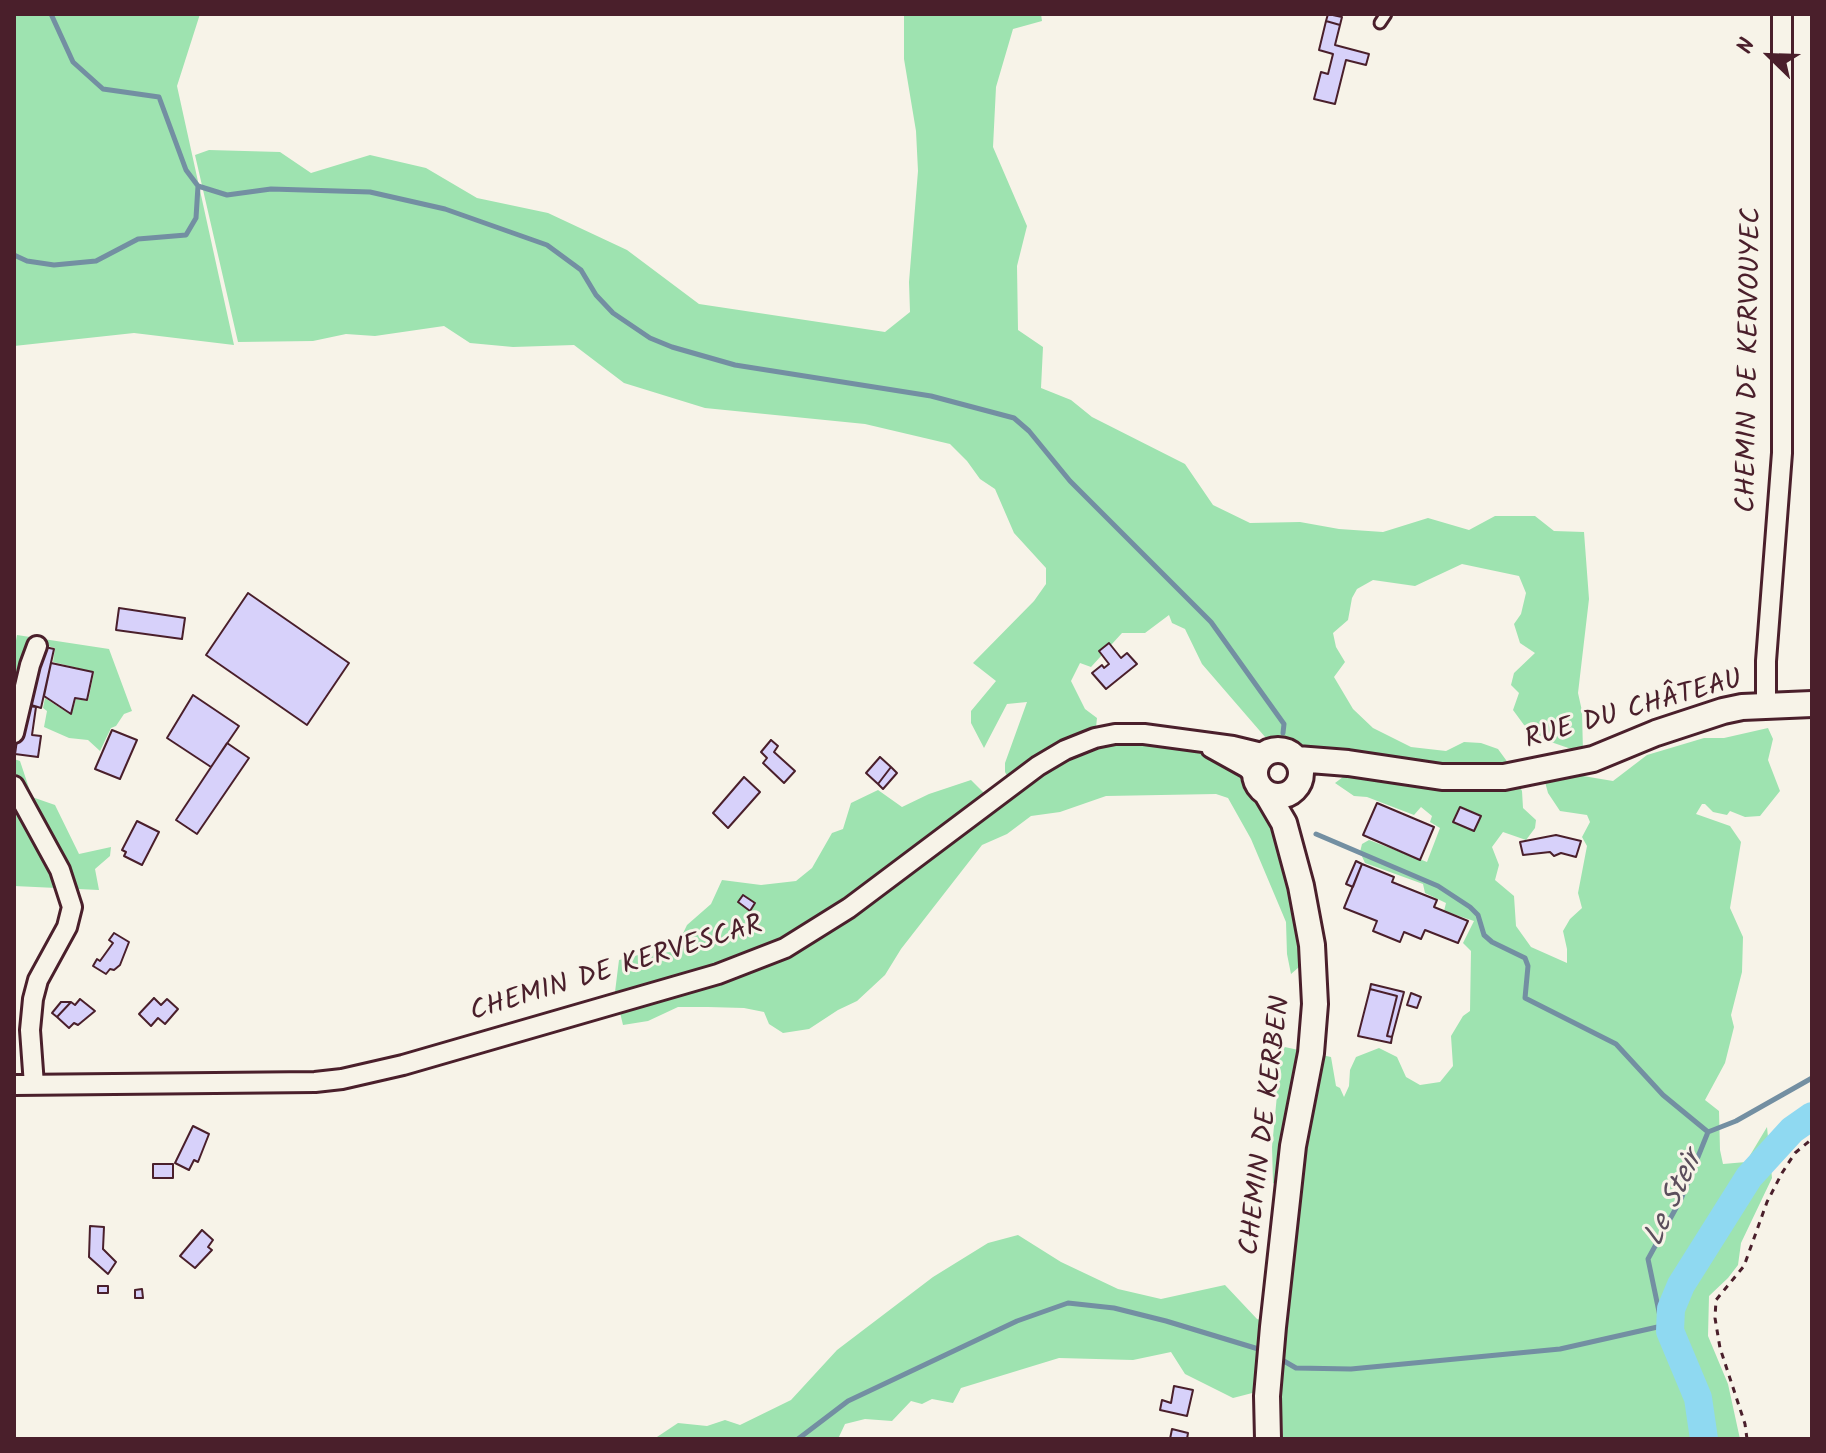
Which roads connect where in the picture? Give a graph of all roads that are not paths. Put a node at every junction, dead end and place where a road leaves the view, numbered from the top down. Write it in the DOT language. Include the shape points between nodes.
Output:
graph roads {
  1 [pos="1782,14"];
  2 [pos="37,646"];
  3 [pos="1812,704"];
  4 [pos="1766,706"];
  5 [pos="14,733"];
  6 [pos="1201,744"];
  7 [pos="1266,754"];
  8 [pos="1282,781"];
  9 [pos="14,786"];
  10 [pos="14,1085"];
  11 [pos="34,1085"];
  12 [pos="1268,1439"];
  1 -- 4 [label="street, CHEMIN DE KERVOUYEC" via="1782,453"];
  2 -- 5 [label="street"];
  3 -- 4 [label="street, RUE DU CHÂTEAU"];
  4 -- 8 [label="street, RUE DU CHÂTEAU" via="1708,715 1593,759 1524,775 1463,778 1329,763"];
  6 -- 7 [label="street, CHEMIN DE KERVESCAR"];
  6 -- 8 [label="street, CHEMIN DE KERVESCAR"];
  6 -- 11 [label="street, CHEMIN DE KERVESCAR" via="1130,733 1095,738 1065,750 816,931 769,955 683,985 342,1079"];
  7 -- 8 [label="street" via="1257,765"];
  8 -- 12 [label="street, CHEMIN DE KERBEN" via="1284,823 1308,919 1315,1004 1273,1327"];
  9 -- 11 [label="street" via="60,870 72,907 33,999"];
  10 -- 11 [label="street, CHEMIN DE KERVESCAR"];
}
